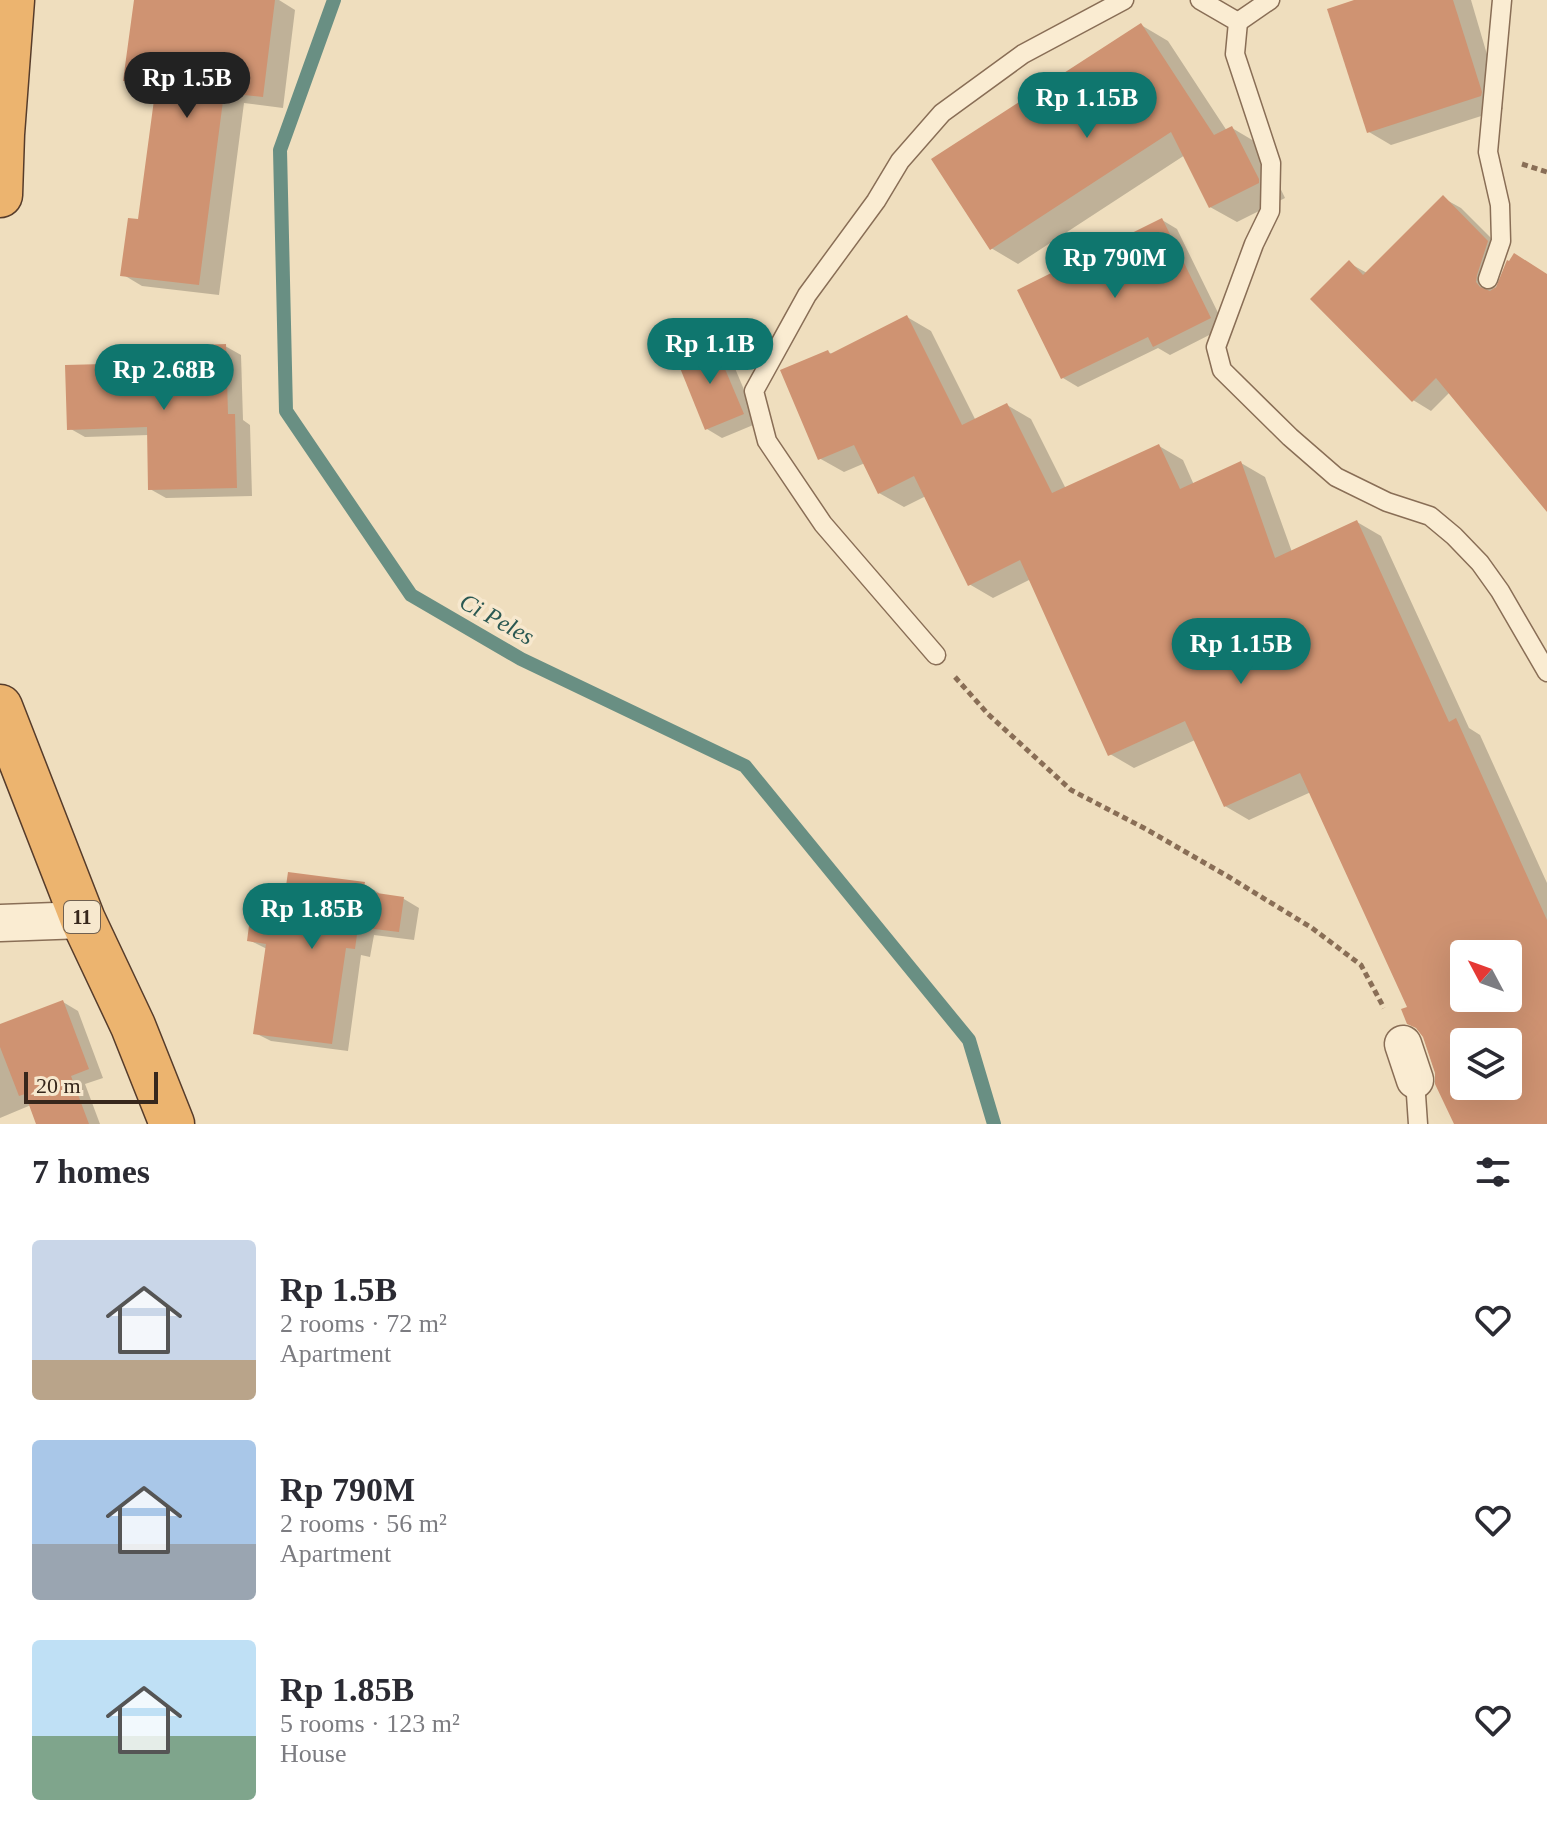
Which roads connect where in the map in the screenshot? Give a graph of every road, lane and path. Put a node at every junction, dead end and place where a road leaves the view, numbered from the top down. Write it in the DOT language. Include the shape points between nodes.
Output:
graph roads {
  1 [pos="12,0"];
  2 [pos="1124,0"];
  3 [pos="1200,0"];
  4 [pos="1270,0"];
  5 [pos="1502,0"];
  6 [pos="1238,22"];
  7 [pos="0,195"];
  8 [pos="1488,279"];
  9 [pos="936,655"];
  10 [pos="1547,672"];
  11 [pos="0,707"];
  12 [pos="83,920"];
  13 [pos="0,923"];
  14 [pos="1403,1044"];
  15 [pos="1415,1080"];
  16 [pos="172,1124"];
  17 [pos="1418,1124"];
  1 -- 7 [label="highway"];
  2 -- 9 [label="lane" via="1023,54 942,113 900,161 807,295 754,391 767,441 823,524"];
  3 -- 6 [label="lane"];
  4 -- 6 [label="lane"];
  5 -- 8 [label="lane" via="1488,152 1500,205 1501,241"];
  6 -- 10 [label="lane" via="1235,54 1271,163 1270,211 1216,347 1222,370 1336,477 1430,516 1454,536 1500,591"];
  9 -- 14 [label="path" via="988,714 1071,790 1229,877 1361,965"];
  11 -- 12 [label="highway, 11"];
  12 -- 13 [label="street"];
  12 -- 16 [label="highway, 11"];
  14 -- 15 [label="street"];
  15 -- 17 [label="lane"];
}
